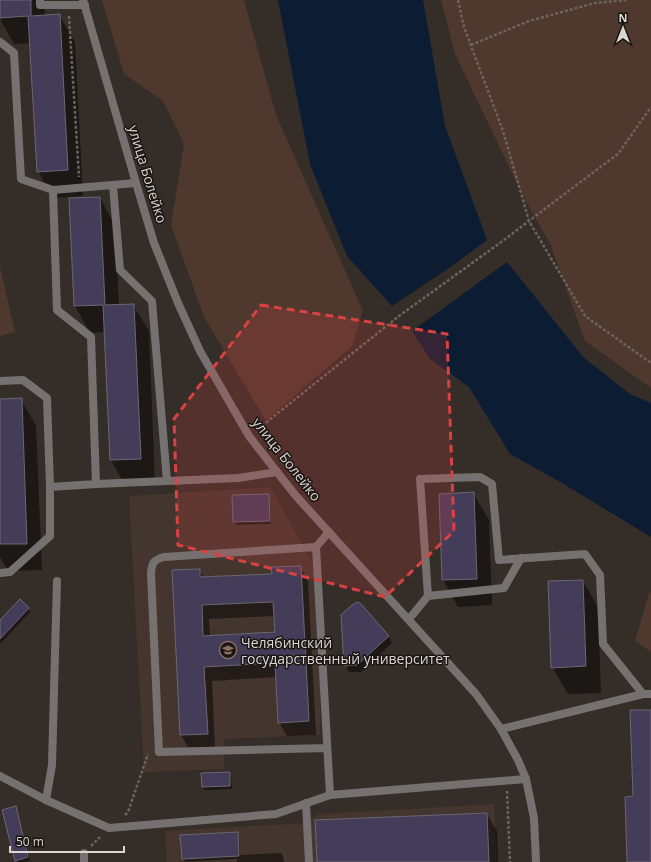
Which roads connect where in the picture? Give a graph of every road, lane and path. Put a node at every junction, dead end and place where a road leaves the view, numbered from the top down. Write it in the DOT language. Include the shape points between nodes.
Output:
graph roads {
  1 [pos="40,0"];
  2 [pos="458,0"];
  3 [pos="626,0"];
  4 [pos="84,3"];
  5 [pos="69,5"];
  6 [pos="0,42"];
  7 [pos="471,45"];
  8 [pos="651,108"];
  9 [pos="136,183"];
  10 [pos="113,185"];
  11 [pos="80,188"];
  12 [pos="53,190"];
  13 [pos="529,221"];
  14 [pos="651,363"];
  15 [pos="0,381"];
  16 [pos="250,436"];
  17 [pos="277,472"];
  18 [pos="167,481"];
  19 [pos="96,484"];
  20 [pos="50,487"];
  21 [pos="329,532"];
  22 [pos="316,547"];
  23 [pos="521,558"];
  24 [pos="0,573"];
  25 [pos="57,581"];
  26 [pos="428,596"];
  27 [pos="409,619"];
  28 [pos="647,694"];
  29 [pos="501,729"];
  30 [pos="150,747"];
  31 [pos="328,748"];
  32 [pos="0,776"];
  33 [pos="526,779"];
  34 [pos="506,781"];
  35 [pos="330,795"];
  36 [pos="46,800"];
  37 [pos="306,803"];
  38 [pos="109,828"];
  39 [pos="84,853"];
  40 [pos="84,862"];
  41 [pos="309,862"];
  42 [pos="510,862"];
  43 [pos="536,862"];
  1 -- 5 [label="street" via="40,5"];
  2 -- 7 [label="path"];
  3 -- 7 [label="path" via="595,3 529,21"];
  4 -- 5 [label="street"];
  4 -- 9 [label="street, улица Болейко"];
  5 -- 11 [label="path"];
  6 -- 12 [label="street" via="14,53 21,179"];
  7 -- 13 [label="path" via="503,131"];
  8 -- 13 [label="path" via="618,154"];
  9 -- 10 [label="street"];
  9 -- 16 [label="street, улица Болейко" via="154,242 178,303 200,351"];
  10 -- 11 [label="street"];
  10 -- 18 [label="street" via="120,270 152,301"];
  11 -- 12 [label="street"];
  12 -- 19 [label="street" via="57,310 91,337"];
  13 -- 14 [label="path" via="585,316"];
  13 -- 16 [label="path" via="399,316"];
  15 -- 20 [label="street" via="23,380 47,398"];
  16 -- 17 [label="street, улица Болейко"];
  17 -- 18 [label="street" via="238,478"];
  17 -- 21 [label="street, улица Болейко"];
  18 -- 19 [label="street"];
  19 -- 20 [label="street"];
  20 -- 24 [label="street" via="50,536 10,572"];
  21 -- 22 [label="street"];
  21 -- 27 [label="street, улица Болейко"];
  22 -- 31 [label="street"];
  22 -- 31 [label="street" via="164,557 155,561 151,573 159,752"];
  23 -- 26 [label="street" via="504,588"];
  23 -- 26 [label="street" via="499,560 492,484 480,477 420,479"];
  23 -- 28 [label="street" via="585,554 600,575 603,644"];
  25 -- 36 [label="street" via="52,765"];
  26 -- 27 [label="street"];
  27 -- 29 [label="street, улица Болейко" via="476,694"];
  28 -- 29 [label="street"];
  29 -- 33 [label="street, улица Болейко"];
  30 -- 38 [label="path" via="128,812"];
  31 -- 35 [label="street"];
  32 -- 36 [label="street"];
  33 -- 34 [label="street"];
  33 -- 43 [label="street, улица Болейко" via="534,818"];
  34 -- 35 [label="street"];
  34 -- 42 [label="path"];
  35 -- 37 [label="street"];
  36 -- 38 [label="street"];
  37 -- 38 [label="street" via="276,814"];
  37 -- 41 [label="street"];
  38 -- 39 [label="path"];
  39 -- 40 [label="street"];
}
